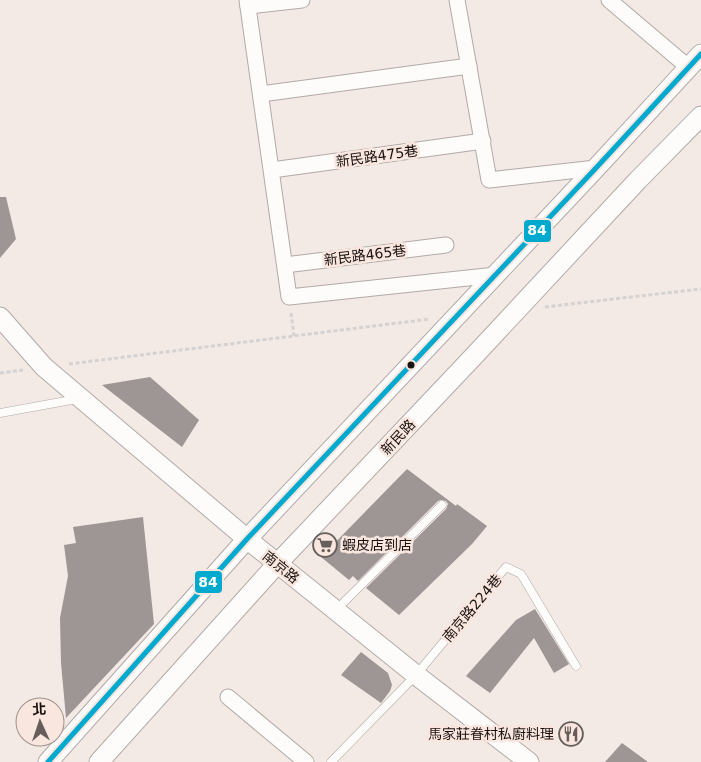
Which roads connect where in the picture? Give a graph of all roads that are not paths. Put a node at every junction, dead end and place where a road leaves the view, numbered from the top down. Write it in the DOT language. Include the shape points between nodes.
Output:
graph roads {
  1 [pos="302,0"];
  2 [pos="458,0"];
  3 [pos="609,0"];
  4 [pos="247,3"];
  5 [pos="695,60"];
  6 [pos="469,66"];
  7 [pos="261,94"];
  8 [pos="701,116"];
  9 [pos="483,141"];
  10 [pos="596,168"];
  11 [pos="272,170"];
  12 [pos="446,245"];
  13 [pos="285,265"];
  14 [pos="496,275"];
  15 [pos="0,317"];
  16 [pos="82,398"];
  17 [pos="0,413"];
  18 [pos="442,505"];
  19 [pos="247,539"];
  20 [pos="277,564"];
  21 [pos="335,611"];
  22 [pos="576,666"];
  23 [pos="416,676"];
  24 [pos="228,697"];
  25 [pos="48,762"];
  26 [pos="98,762"];
  27 [pos="306,762"];
  28 [pos="331,762"];
  29 [pos="530,762"];
  1 -- 4 [label="street"];
  2 -- 6 [label="street"];
  3 -- 5 [label="street"];
  4 -- 7 [label="street"];
  5 -- 10 [label="street"];
  6 -- 7 [label="street"];
  6 -- 9 [label="street"];
  7 -- 11 [label="street"];
  8 -- 20 [label="street, 新民路"];
  9 -- 10 [label="street" via="489,180"];
  9 -- 11 [label="street, 新民路475巷"];
  10 -- 14 [label="street"];
  11 -- 13 [label="street"];
  12 -- 13 [label="street, 新民路465巷"];
  13 -- 14 [label="street" via="289,297"];
  14 -- 19 [label="street"];
  15 -- 16 [label="street, 南京路" via="44,367"];
  16 -- 17 [label="lane"];
  16 -- 19 [label="street, 南京路"];
  18 -- 21 [label="lane"];
  19 -- 20 [label="street, 南京路"];
  19 -- 25 [label="street"];
  20 -- 21 [label="street, 南京路"];
  20 -- 26 [label="street, 新民路"];
  21 -- 23 [label="street, 南京路"];
  22 -- 23 [label="lane, 南京路224巷" via="521,574 506,566"];
  23 -- 28 [label="lane"];
  23 -- 29 [label="street, 南京路"];
  24 -- 27 [label="street"];
}
